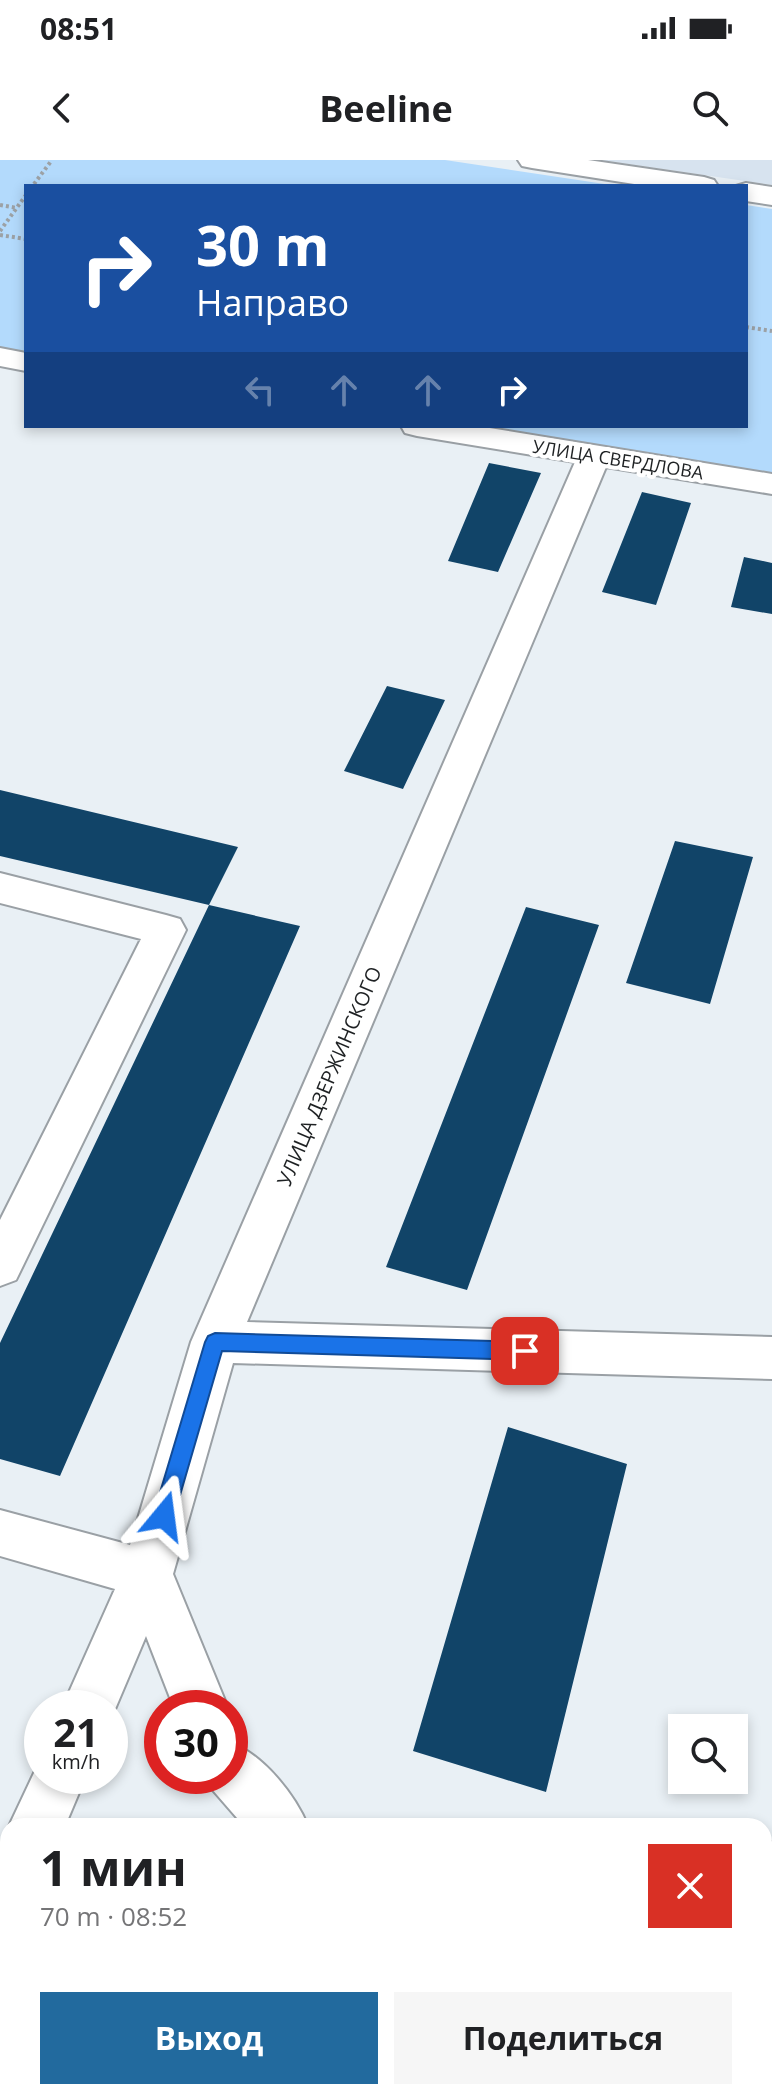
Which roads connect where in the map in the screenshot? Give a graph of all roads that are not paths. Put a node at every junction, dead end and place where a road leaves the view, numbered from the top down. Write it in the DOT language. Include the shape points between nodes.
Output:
graph roads {
  1 [pos="532,160"];
  2 [pos="691,184"];
  3 [pos="748,192"];
  4 [pos="772,196"];
  5 [pos="0,357"];
  6 [pos="24,362"];
  7 [pos="429,428"];
  8 [pos="594,455"];
  9 [pos="772,484"];
  10 [pos="0,888"];
  11 [pos="0,1266"];
  12 [pos="215,1342"];
  13 [pos="772,1358"];
  14 [pos="0,1533"];
  15 [pos="147,1574"];
  16 [pos="97,1690"];
  17 [pos="194,1690"];
  18 [pos="248,1790"];
  19 [pos="51,1794"];
  20 [pos="41,1818"];
  21 [pos="273,1818"];
  1 -- 2 [label="street"];
  3 -- 4 [label="street"];
  5 -- 6 [label="street"];
  7 -- 8 [label="street, УЛИЦА СВЕРДЛОВА"];
  8 -- 9 [label="street, УЛИЦА СВЕРДЛОВА"];
  8 -- 12 [label="street, УЛИЦА ДЗЕРЖИНСКОГО"];
  10 -- 11 [label="street" via="166,930"];
  12 -- 13 [label="street"];
  12 -- 15 [label="street, УЛИЦА ДЗЕРЖИНСКОГО"];
  14 -- 15 [label="street"];
  15 -- 16 [label="street, УЛИЦА ДЗЕРЖИНСКОГО"];
  15 -- 17 [label="street"];
  18 -- 21 [label="street"];
  19 -- 20 [label="street"];
}
